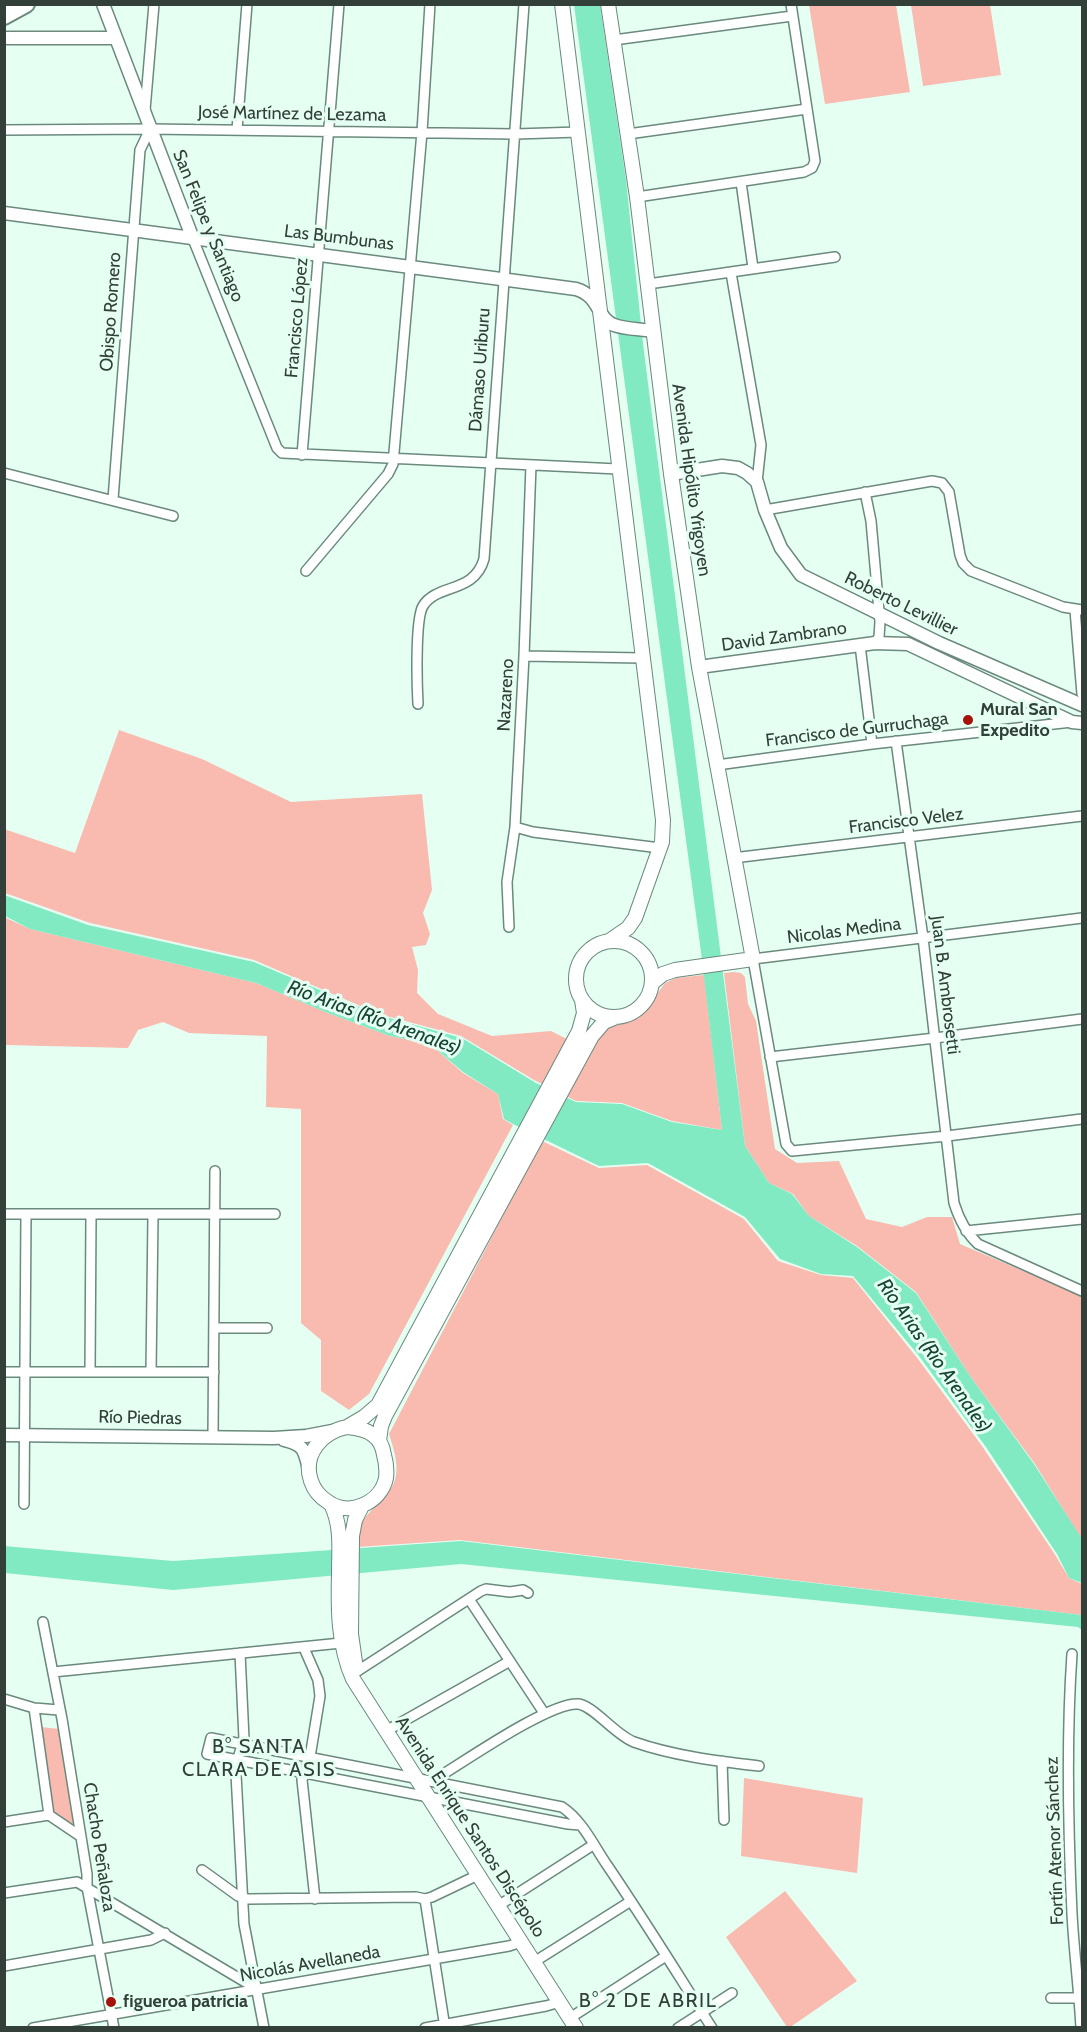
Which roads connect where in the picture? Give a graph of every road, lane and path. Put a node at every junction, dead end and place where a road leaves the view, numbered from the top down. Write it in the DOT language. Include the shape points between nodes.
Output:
graph roads {
  1 [pos="26,4"];
  2 [pos="103,4"];
  3 [pos="154,4"];
  4 [pos="247,4"];
  5 [pos="339,4"];
  6 [pos="430,4"];
  7 [pos="524,4"];
  8 [pos="562,4"];
  9 [pos="608,4"];
  10 [pos="791,4"];
  11 [pos="4,16"];
  12 [pos="792,16"];
  13 [pos="4,38"];
  14 [pos="116,38"];
  15 [pos="614,40"];
  16 [pos="807,109"];
  17 [pos="144,116"];
  18 [pos="150,129"];
  19 [pos="4,130"];
  20 [pos="237,130"];
  21 [pos="328,131"];
  22 [pos="422,132"];
  23 [pos="579,132"];
  24 [pos="515,134"];
  25 [pos="628,134"];
  26 [pos="741,182"];
  27 [pos="637,197"];
  28 [pos="4,213"];
  29 [pos="134,230"];
  30 [pos="193,239"];
  31 [pos="319,254"];
  32 [pos="835,257"];
  33 [pos="411,266"];
  34 [pos="753,268"];
  35 [pos="731,273"];
  36 [pos="503,278"];
  37 [pos="648,284"];
  38 [pos="599,308"];
  39 [pos="613,325"];
  40 [pos="648,330"];
  41 [pos="603,342"];
  42 [pos="302,455"];
  43 [pos="394,460"];
  44 [pos="490,464"];
  45 [pos="531,465"];
  46 [pos="618,469"];
  47 [pos="4,473"];
  48 [pos="671,474"];
  49 [pos="757,482"];
  50 [pos="865,492"];
  51 [pos="113,499"];
  52 [pos="765,510"];
  53 [pos="173,516"];
  54 [pos="306,572"];
  55 [pos="1078,610"];
  56 [pos="879,613"];
  57 [pos="874,643"];
  58 [pos="909,644"];
  59 [pos="860,645"];
  60 [pos="524,656"];
  61 [pos="642,658"];
  62 [pos="699,667"];
  63 [pos="1083,694"];
  64 [pos="418,704"];
  65 [pos="1083,705"];
  66 [pos="1077,723"];
  67 [pos="896,741"];
  68 [pos="872,744"];
  69 [pos="717,765"];
  70 [pos="1083,816"];
  71 [pos="515,827"];
  72 [pos="909,838"];
  73 [pos="660,848"];
  74 [pos="733,858"];
  75 [pos="1083,918"];
  76 [pos="509,927"];
  77 [pos="923,938"];
  78 [pos="609,941"];
  79 [pos="646,959"];
  80 [pos="753,959"];
  81 [pos="681,969"];
  82 [pos="652,982"];
  83 [pos="582,1000"];
  84 [pos="616,1017"];
  85 [pos="1083,1019"];
  86 [pos="585,1033"];
  87 [pos="935,1038"];
  88 [pos="770,1057"];
  89 [pos="1083,1119"];
  90 [pos="947,1136"];
  91 [pos="514,1163"];
  92 [pos="215,1171"];
  93 [pos="4,1214"];
  94 [pos="26,1214"];
  95 [pos="275,1214"];
  96 [pos="153,1215"];
  97 [pos="214,1215"];
  98 [pos="91,1216"];
  99 [pos="1083,1219"];
  100 [pos="966,1231"];
  101 [pos="1083,1291"];
  102 [pos="214,1328"];
  103 [pos="267,1328"];
  104 [pos="4,1372"];
  105 [pos="25,1372"];
  106 [pos="90,1372"];
  107 [pos="151,1372"];
  108 [pos="214,1372"];
  109 [pos="347,1427"];
  110 [pos="332,1431"];
  111 [pos="4,1435"];
  112 [pos="24,1435"];
  113 [pos="213,1436"];
  114 [pos="274,1438"];
  115 [pos="379,1441"];
  116 [pos="309,1469"];
  117 [pos="24,1504"];
  118 [pos="331,1504"];
  119 [pos="362,1506"];
  120 [pos="346,1535"];
  121 [pos="345,1587"];
  122 [pos="528,1593"];
  123 [pos="470,1599"];
  124 [pos="43,1622"];
  125 [pos="341,1643"];
  126 [pos="304,1648"];
  127 [pos="240,1653"];
  128 [pos="1072,1654"];
  129 [pos="510,1661"];
  130 [pos="53,1671"];
  131 [pos="356,1672"];
  132 [pos="4,1699"];
  133 [pos="367,1699"];
  134 [pos="18,1703"];
  135 [pos="4,1705"];
  136 [pos="34,1708"];
  137 [pos="59,1710"];
  138 [pos="544,1713"];
  139 [pos="386,1731"];
  140 [pos="243,1745"];
  141 [pos="310,1757"];
  142 [pos="237,1761"];
  143 [pos="722,1761"];
  144 [pos="759,1766"];
  145 [pos="303,1774"];
  146 [pos="416,1778"];
  147 [pos="437,1783"];
  148 [pos="427,1796"];
  149 [pos="49,1815"];
  150 [pos="724,1820"];
  151 [pos="4,1822"];
  152 [pos="580,1825"];
  153 [pos="80,1836"];
  154 [pos="593,1845"];
  155 [pos="202,1870"];
  156 [pos="478,1875"];
  157 [pos="87,1887"];
  158 [pos="4,1893"];
  159 [pos="242,1898"];
  160 [pos="315,1899"];
  161 [pos="425,1899"];
  162 [pos="631,1901"];
  163 [pos="498,1906"];
  164 [pos="165,1933"];
  165 [pos="521,1942"];
  166 [pos="1078,1945"];
  167 [pos="99,1950"];
  168 [pos="666,1956"];
  169 [pos="434,1960"];
  170 [pos="534,1962"];
  171 [pos="4,1966"];
  172 [pos="257,1989"];
  173 [pos="732,1993"];
  174 [pos="1051,1998"];
  175 [pos="1081,1998"];
  176 [pos="560,2002"];
  177 [pos="702,2012"];
  178 [pos="111,2014"];
  179 [pos="573,2023"];
  180 [pos="445,2026"];
  181 [pos="33,2028"];
  182 [pos="114,2028"];
  183 [pos="264,2028"];
  184 [pos="425,2028"];
  185 [pos="678,2028"];
  186 [pos="712,2028"];
  187 [pos="1081,2028"];
  1 -- 11 [label="highway"];
  2 -- 14 [label="street, San Felipe y Santiago"];
  3 -- 17 [label="street"];
  4 -- 20 [label="street"];
  5 -- 21 [label="street, Francisco López"];
  6 -- 22 [label="street"];
  7 -- 24 [label="street, Dámaso Uriburu"];
  8 -- 23 [label="main road"];
  9 -- 15 [label="main road, Avenida Hipólito Yrigoyen"];
  10 -- 12 [label="street"];
  12 -- 15 [label="street"];
  12 -- 16 [label="street"];
  13 -- 14 [label="street"];
  14 -- 17 [label="street, San Felipe y Santiago"];
  15 -- 25 [label="main road, Avenida Hipólito Yrigoyen"];
  16 -- 25 [label="street"];
  16 -- 26 [label="street" via="815,161 812,168"];
  17 -- 18 [label="street, San Felipe y Santiago"];
  18 -- 19 [label="street, José Martínez de Lezama"];
  18 -- 20 [label="street, José Martínez de Lezama"];
  18 -- 29 [label="street, Obispo Romero" via="140,150"];
  18 -- 30 [label="street, San Felipe y Santiago"];
  20 -- 21 [label="street, José Martínez de Lezama"];
  21 -- 22 [label="street, José Martínez de Lezama"];
  21 -- 31 [label="street, Francisco López"];
  22 -- 24 [label="street, José Martínez de Lezama"];
  22 -- 33 [label="street"];
  23 -- 24 [label="street, José Martínez de Lezama"];
  23 -- 38 [label="main road"];
  24 -- 36 [label="street, Dámaso Uriburu"];
  25 -- 27 [label="main road, Avenida Hipólito Yrigoyen"];
  26 -- 27 [label="street"];
  26 -- 34 [label="street"];
  27 -- 37 [label="main road, Avenida Hipólito Yrigoyen"];
  28 -- 29 [label="street, Las Bumbunas"];
  29 -- 30 [label="street, Las Bumbunas"];
  29 -- 51 [label="street, Obispo Romero"];
  30 -- 31 [label="street, Las Bumbunas"];
  30 -- 42 [label="street, San Felipe y Santiago" via="277,448 288,455"];
  31 -- 33 [label="street, Las Bumbunas"];
  31 -- 42 [label="street, Francisco López"];
  32 -- 34 [label="street"];
  33 -- 36 [label="street, Las Bumbunas"];
  33 -- 43 [label="street"];
  34 -- 35 [label="street"];
  35 -- 37 [label="street"];
  35 -- 49 [label="street" via="761,445"];
  36 -- 38 [label="street, Las Bumbunas" via="576,289 592,297"];
  36 -- 44 [label="street, Dámaso Uriburu"];
  37 -- 40 [label="main road, Avenida Hipólito Yrigoyen"];
  38 -- 39 [label="street, Las Bumbunas"];
  38 -- 41 [label="main road"];
  39 -- 40 [label="street"];
  39 -- 41 [label="street" via="605,332"];
  40 -- 48 [label="main road, Avenida Hipólito Yrigoyen"];
  41 -- 46 [label="main road"];
  42 -- 43 [label="street"];
  43 -- 44 [label="street"];
  43 -- 54 [label="street" via="388,474"];
  44 -- 45 [label="street"];
  44 -- 64 [label="street, Dámaso Uriburu" via="482,567 475,577 430,598 421,611"];
  45 -- 46 [label="street"];
  45 -- 60 [label="street, Nazareno"];
  46 -- 61 [label="main road"];
  47 -- 51 [label="street"];
  48 -- 49 [label="street" via="730,467 747,473"];
  48 -- 62 [label="main road, Avenida Hipólito Yrigoyen"];
  49 -- 52 [label="street, Roberto Levillier"];
  50 -- 52 [label="street"];
  50 -- 55 [label="street" via="933,481 942,483 949,492 960,555 971,571"];
  50 -- 56 [label="street"];
  51 -- 53 [label="street"];
  52 -- 56 [label="street, Roberto Levillier" via="781,548 801,575"];
  55 -- 63 [label="street"];
  56 -- 57 [label="street" via="880,631"];
  56 -- 65 [label="street, Roberto Levillier"];
  57 -- 58 [label="street, David Zambrano"];
  57 -- 59 [label="street, David Zambrano"];
  58 -- 66 [label="street, Roberto Levillier"];
  59 -- 62 [label="street, David Zambrano"];
  59 -- 68 [label="street"];
  60 -- 61 [label="street"];
  60 -- 71 [label="street, Nazareno"];
  61 -- 73 [label="main road" via="663,820"];
  62 -- 69 [label="main road, Avenida Hipólito Yrigoyen"];
  66 -- 67 [label="street, Francisco de Gurruchaga"];
  67 -- 68 [label="street, Francisco de Gurruchaga"];
  67 -- 72 [label="street, Juan B. Ambrosetti"];
  68 -- 69 [label="street, Francisco de Gurruchaga"];
  69 -- 74 [label="main road, Avenida Hipólito Yrigoyen"];
  70 -- 72 [label="street, Francisco Velez"];
  71 -- 73 [label="street"];
  71 -- 76 [label="street, Nazareno" via="507,882"];
  72 -- 74 [label="street, Francisco Velez"];
  72 -- 77 [label="street, Juan B. Ambrosetti"];
  73 -- 78 [label="main road" via="632,924"];
  74 -- 80 [label="main road, Avenida Hipólito Yrigoyen"];
  75 -- 77 [label="street, Nicolas Medina"];
  77 -- 80 [label="street, Nicolas Medina"];
  77 -- 87 [label="street, Juan B. Ambrosetti"];
  78 -- 79 [label="main road" via="634,947"];
  78 -- 83 [label="main road" via="582,958 576,979"];
  79 -- 81 [label="main road"];
  79 -- 82 [label="main road"];
  80 -- 81 [label="main road"];
  80 -- 88 [label="street"];
  81 -- 82 [label="main road"];
  82 -- 84 [label="main road" via="640,1006"];
  83 -- 84 [label="main road" via="597,1013"];
  83 -- 86 [label="main road"];
  84 -- 86 [label="main road"];
  85 -- 87 [label="street"];
  86 -- 91 [label="main road"];
  87 -- 88 [label="street"];
  87 -- 90 [label="street, Juan B. Ambrosetti"];
  88 -- 90 [label="street" via="786,1144 792,1151"];
  89 -- 90 [label="street"];
  90 -- 100 [label="street, Juan B. Ambrosetti" via="954,1203"];
  91 -- 109 [label="main road" via="378,1405"];
  91 -- 115 [label="main road" via="385,1416"];
  92 -- 97 [label="street"];
  93 -- 94 [label="street"];
  94 -- 98 [label="street"];
  94 -- 105 [label="street"];
  95 -- 97 [label="street"];
  96 -- 97 [label="street"];
  96 -- 98 [label="street"];
  96 -- 107 [label="street"];
  97 -- 102 [label="street"];
  98 -- 106 [label="street"];
  99 -- 100 [label="street"];
  100 -- 101 [label="street" via="978,1244"];
  102 -- 103 [label="street"];
  102 -- 108 [label="street"];
  104 -- 105 [label="street"];
  105 -- 106 [label="street"];
  105 -- 112 [label="street"];
  106 -- 107 [label="street"];
  107 -- 108 [label="street"];
  108 -- 113 [label="street"];
  109 -- 110 [label="main road"];
  109 -- 115 [label="main road" via="367,1431"];
  110 -- 114 [label="street"];
  110 -- 116 [label="main road" via="314,1447"];
  111 -- 112 [label="street, Río Piedras"];
  112 -- 113 [label="street, Río Piedras"];
  112 -- 117 [label="street"];
  113 -- 114 [label="street, Río Piedras"];
  114 -- 116 [label="street" via="299,1445"];
  115 -- 119 [label="main road" via="386,1478 376,1496"];
  116 -- 118 [label="main road" via="315,1490"];
  118 -- 119 [label="main road" via="346,1509"];
  118 -- 120 [label="main road"];
  119 -- 120 [label="main road"];
  120 -- 121 [label="main road"];
  121 -- 125 [label="main road, Avenida Enrique Santos Discépolo"];
  121 -- 131 [label="main road"];
  122 -- 123 [label="street" via="486,1589"];
  123 -- 129 [label="street"];
  123 -- 131 [label="street"];
  124 -- 130 [label="street, Chacho Peñaloza"];
  125 -- 126 [label="street"];
  125 -- 133 [label="main road, Avenida Enrique Santos Discépolo" via="353,1679"];
  126 -- 127 [label="street"];
  126 -- 141 [label="street" via="318,1680 320,1696"];
  127 -- 130 [label="street"];
  127 -- 140 [label="street"];
  128 -- 166 [label="street, Fortín Atenor Sánchez" via="1068,1788"];
  129 -- 138 [label="street"];
  129 -- 139 [label="street"];
  130 -- 137 [label="street, Chacho Peñaloza"];
  131 -- 133 [label="main road"];
  132 -- 134 [label="street"];
  133 -- 139 [label="main road, Avenida Enrique Santos Discépolo"];
  134 -- 135 [label="street"];
  134 -- 136 [label="street"];
  136 -- 137 [label="street"];
  136 -- 149 [label="street"];
  137 -- 153 [label="street, Chacho Peñaloza"];
  138 -- 143 [label="street" via="562,1705 579,1704 633,1742"];
  138 -- 147 [label="street" via="445,1773"];
  139 -- 146 [label="main road, Avenida Enrique Santos Discépolo"];
  140 -- 141 [label="street"];
  140 -- 142 [label="street"];
  140 -- 142 [label="street" via="211,1738 207,1754"];
  141 -- 145 [label="street"];
  141 -- 146 [label="street"];
  142 -- 145 [label="street"];
  142 -- 159 [label="street"];
  143 -- 144 [label="street"];
  143 -- 150 [label="street"];
  145 -- 148 [label="street"];
  145 -- 160 [label="street"];
  146 -- 147 [label="street"];
  146 -- 148 [label="main road, Avenida Enrique Santos Discépolo"];
  147 -- 152 [label="street" via="562,1808"];
  148 -- 152 [label="street"];
  148 -- 156 [label="main road, Avenida Enrique Santos Discépolo"];
  149 -- 151 [label="street"];
  149 -- 153 [label="street"];
  152 -- 154 [label="street"];
  153 -- 157 [label="street, Chacho Peñaloza"];
  154 -- 162 [label="street"];
  154 -- 163 [label="street"];
  155 -- 159 [label="street"];
  156 -- 161 [label="street"];
  156 -- 163 [label="main road, Avenida Enrique Santos Discépolo"];
  157 -- 158 [label="street" via="71,1882"];
  157 -- 164 [label="street"];
  157 -- 167 [label="street, Chacho Peñaloza"];
  159 -- 160 [label="street"];
  159 -- 172 [label="street"];
  160 -- 161 [label="street"];
  161 -- 169 [label="street"];
  162 -- 168 [label="street"];
  162 -- 170 [label="street"];
  163 -- 165 [label="main road, Avenida Enrique Santos Discépolo"];
  164 -- 167 [label="street" via="151,1940"];
  164 -- 172 [label="street"];
  165 -- 169 [label="street, Nicolás Avellaneda"];
  165 -- 170 [label="main road, Avenida Enrique Santos Discépolo"];
  166 -- 175 [label="street, Fortín Atenor Sánchez"];
  167 -- 171 [label="street"];
  167 -- 178 [label="street, Chacho Peñaloza"];
  168 -- 177 [label="street"];
  168 -- 179 [label="street"];
  169 -- 172 [label="street, Nicolás Avellaneda"];
  169 -- 180 [label="street"];
  170 -- 176 [label="main road, Avenida Enrique Santos Discépolo"];
  172 -- 178 [label="street, Nicolás Avellaneda"];
  172 -- 183 [label="street"];
  173 -- 177 [label="street"];
  174 -- 175 [label="street"];
  175 -- 187 [label="street, Fortín Atenor Sánchez"];
  176 -- 179 [label="main road, Avenida Enrique Santos Discépolo"];
  176 -- 180 [label="street"];
  177 -- 185 [label="street"];
  177 -- 186 [label="street"];
  178 -- 181 [label="street, Nicolás Avellaneda"];
  178 -- 182 [label="street, Chacho Peñaloza"];
  180 -- 184 [label="street"];
}
